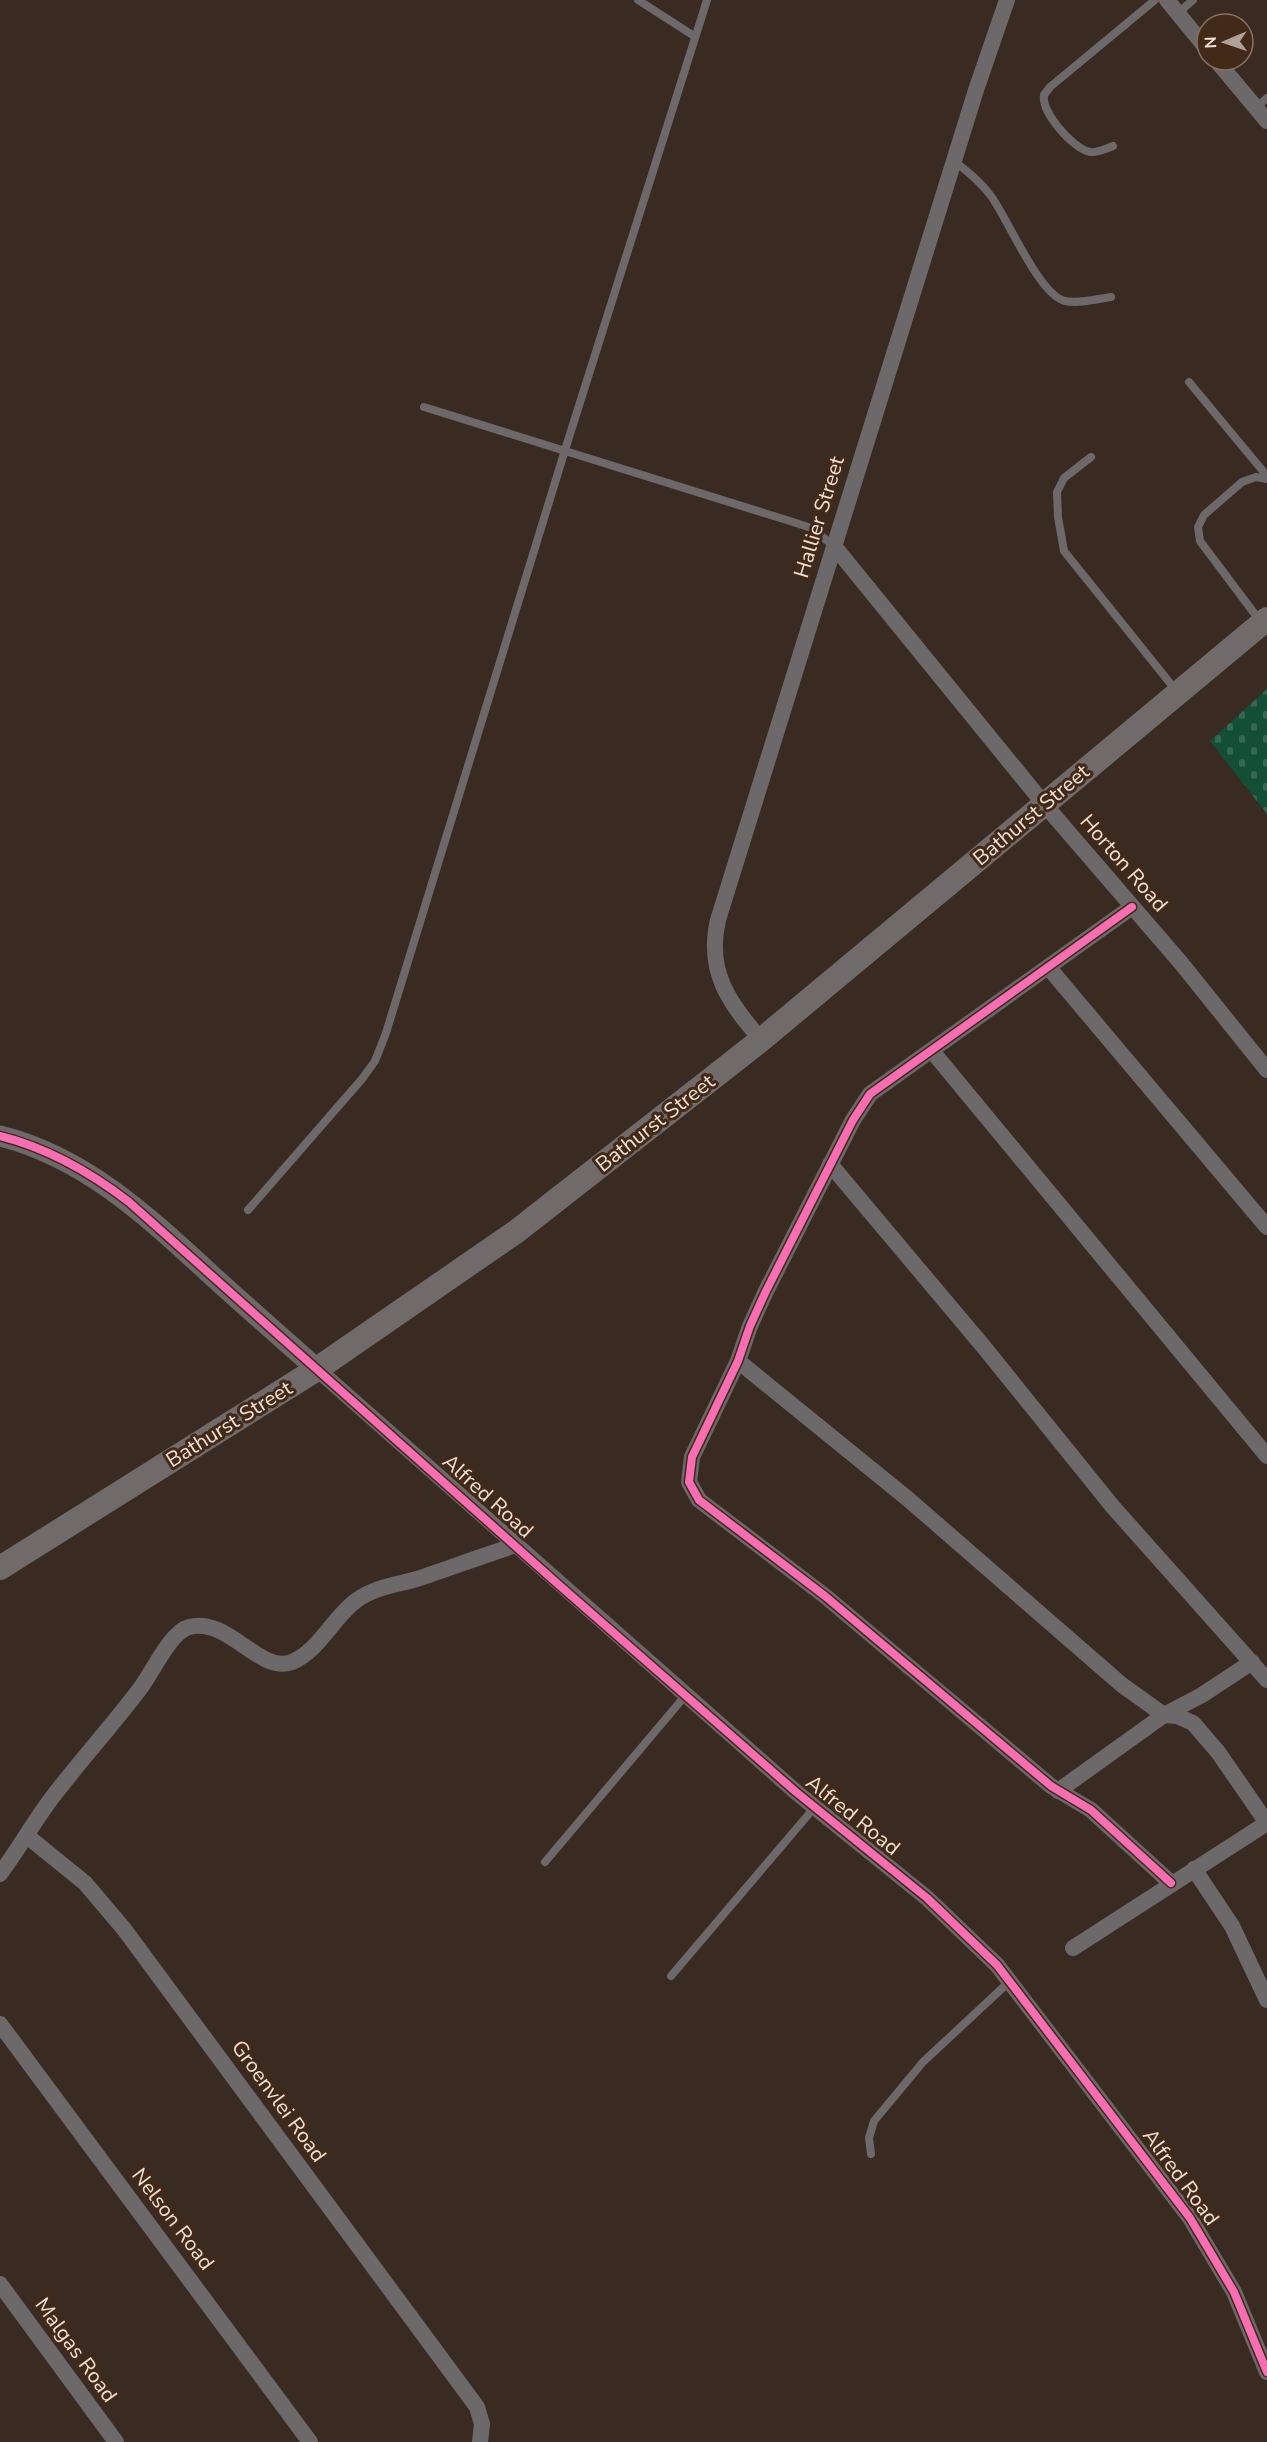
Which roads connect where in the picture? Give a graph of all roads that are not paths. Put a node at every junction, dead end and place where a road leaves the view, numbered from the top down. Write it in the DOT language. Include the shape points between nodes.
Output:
graph roads {
  1 [pos="638,0"];
  2 [pos="706,0"];
  3 [pos="1007,0"];
  4 [pos="1155,0"];
  5 [pos="1167,0"];
  6 [pos="1193,0"];
  7 [pos="1178,13"];
  8 [pos="1195,34"];
  9 [pos="694,36"];
  10 [pos="1229,72"];
  11 [pos="1261,103"];
  12 [pos="1267,121"];
  13 [pos="1113,146"];
  14 [pos="954,161"];
  15 [pos="1111,297"];
  16 [pos="1189,382"];
  17 [pos="424,407"];
  18 [pos="565,450"];
  19 [pos="1091,457"];
  20 [pos="1267,478"];
  21 [pos="834,546"];
  22 [pos="1264,622"];
  23 [pos="1178,693"];
  24 [pos="1044,804"];
  25 [pos="1132,907"];
  26 [pos="1048,968"];
  27 [pos="761,1040"];
  28 [pos="932,1051"];
  29 [pos="1267,1070"];
  30 [pos="0,1136"];
  31 [pos="830,1164"];
  32 [pos="248,1210"];
  33 [pos="1267,1227"];
  34 [pos="738,1361"];
  35 [pos="317,1369"];
  36 [pos="1267,1456"];
  37 [pos="516,1545"];
  38 [pos="0,1568"];
  39 [pos="1252,1662"];
  40 [pos="1267,1680"];
  41 [pos="685,1696"];
  42 [pos="1164,1715"];
  43 [pos="1058,1791"];
  44 [pos="814,1808"];
  45 [pos="1267,1823"];
  46 [pos="27,1836"];
  47 [pos="545,1862"];
  48 [pos="1194,1869"];
  49 [pos="0,1874"];
  50 [pos="1171,1883"];
  51 [pos="1073,1948"];
  52 [pos="671,1976"];
  53 [pos="1010,1982"];
  54 [pos="1267,2000"];
  55 [pos="0,2024"];
  56 [pos="871,2154"];
  57 [pos="0,2284"];
  58 [pos="1267,2372"];
  59 [pos="116,2442"];
  60 [pos="310,2442"];
  61 [pos="480,2442"];
  1 -- 9 [label="lane"];
  2 -- 9 [label="lane"];
  3 -- 14 [label="street, Hallier Street"];
  4 -- 13 [label="lane" via="1044,95 1045,108 1068,139 1081,149 1095,152"];
  5 -- 7 [label="street"];
  6 -- 7 [label="lane"];
  7 -- 8 [label="street"];
  9 -- 18 [label="lane"];
  10 -- 11 [label="street"];
  11 -- 12 [label="street"];
  14 -- 15 [label="lane" via="993,197 1042,283 1053,295 1076,302"];
  14 -- 21 [label="street, Hallier Street"];
  16 -- 20 [label="lane"];
  17 -- 18 [label="lane"];
  18 -- 21 [label="lane" via="811,528"];
  18 -- 32 [label="lane" via="375,1061"];
  19 -- 23 [label="lane" via="1064,478 1057,492 1064,551"];
  20 -- 22 [label="lane" via="1242,482 1204,515 1198,527 1200,541"];
  21 -- 24 [label="street, Horton Road"];
  21 -- 27 [label="street, Hallier Street" via="714,938 714,955 727,996"];
  22 -- 23 [label="main road, Bathurst Street"];
  23 -- 24 [label="main road, Bathurst Street"];
  24 -- 25 [label="street, Horton Road"];
  24 -- 27 [label="main road, Bathurst Street"];
  25 -- 26 [label="street"];
  25 -- 29 [label="street, Horton Road"];
  26 -- 28 [label="street"];
  26 -- 33 [label="street"];
  27 -- 35 [label="main road, Bathurst Street" via="518,1231"];
  28 -- 31 [label="street" via="870,1094"];
  28 -- 36 [label="street"];
  30 -- 35 [label="street" via="59,1157 106,1184"];
  31 -- 34 [label="street" via="766,1291"];
  31 -- 39 [label="street" via="1113,1507"];
  34 -- 42 [label="street" via="908,1499 1122,1685"];
  34 -- 43 [label="street" via="692,1457 689,1472 693,1492 825,1596"];
  35 -- 37 [label="street, Alfred Road"];
  35 -- 38 [label="main road, Bathurst Street"];
  37 -- 41 [label="street, Alfred Road"];
  37 -- 46 [label="street" via="372,1591 338,1616 307,1652 286,1664 272,1663 212,1627 187,1627 52,1798"];
  39 -- 40 [label="street"];
  39 -- 42 [label="street"];
  41 -- 44 [label="street, Alfred Road"];
  41 -- 47 [label="lane"];
  42 -- 43 [label="street"];
  42 -- 45 [label="street" via="1193,1723"];
  43 -- 50 [label="street" via="1091,1810"];
  44 -- 52 [label="lane"];
  44 -- 53 [label="street, Alfred Road" via="927,1898"];
  45 -- 48 [label="street"];
  46 -- 49 [label="street"];
  46 -- 61 [label="street, Groenvlei Road" via="85,1883 109,1909 477,2407 482,2424"];
  48 -- 50 [label="street"];
  48 -- 54 [label="street" via="1232,1926"];
  50 -- 51 [label="street"];
  53 -- 56 [label="lane" via="923,2062 874,2121 869,2138"];
  53 -- 58 [label="street, Alfred Road" via="1190,2218 1234,2292"];
  55 -- 60 [label="street, Nelson Road"];
  57 -- 59 [label="street, Malgas Road"];
}
